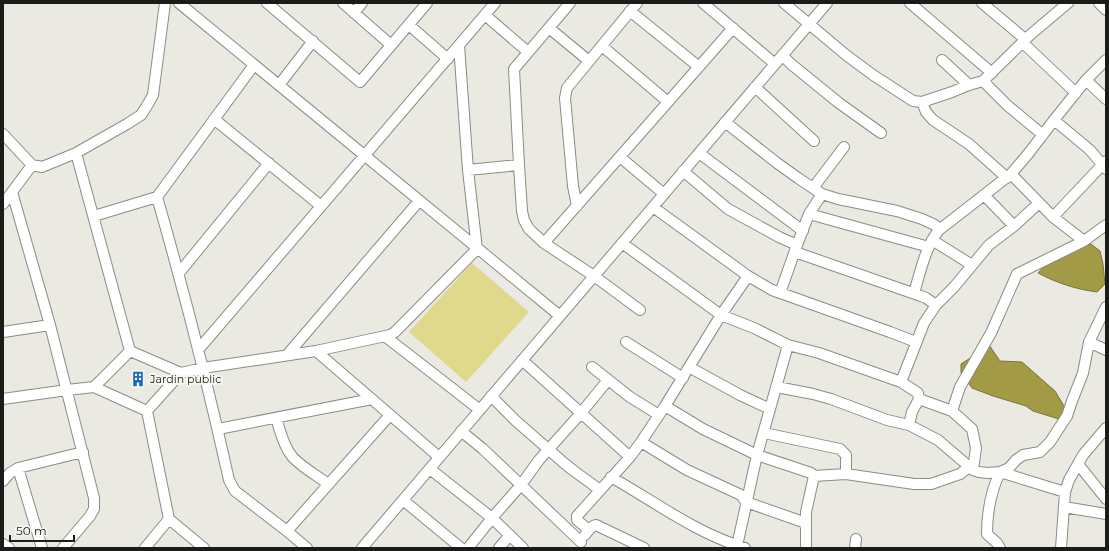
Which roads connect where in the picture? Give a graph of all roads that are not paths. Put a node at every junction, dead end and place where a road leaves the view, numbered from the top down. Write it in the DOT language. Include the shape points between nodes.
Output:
graph roads {
  1 [pos="165,3"];
  2 [pos="179,3"];
  3 [pos="343,3"];
  4 [pos="362,3"];
  5 [pos="427,3"];
  6 [pos="495,3"];
  7 [pos="570,3"];
  8 [pos="703,3"];
  9 [pos="784,3"];
  10 [pos="827,3"];
  11 [pos="910,3"];
  12 [pos="982,3"];
  13 [pos="1068,3"];
  14 [pos="272,4"];
  15 [pos="634,7"];
  16 [pos="354,13"];
  17 [pos="485,15"];
  18 [pos="808,24"];
  19 [pos="408,25"];
  20 [pos="549,28"];
  21 [pos="732,28"];
  22 [pos="1024,41"];
  23 [pos="313,42"];
  24 [pos="392,45"];
  25 [pos="459,45"];
  26 [pos="602,46"];
  27 [pos="528,52"];
  28 [pos="782,55"];
  29 [pos="448,59"];
  30 [pos="942,60"];
  31 [pos="589,61"];
  32 [pos="1105,62"];
  33 [pos="775,64"];
  34 [pos="254,65"];
  35 [pos="699,67"];
  36 [pos="992,73"];
  37 [pos="1086,80"];
  38 [pos="983,81"];
  39 [pos="969,84"];
  40 [pos="278,85"];
  41 [pos="755,87"];
  42 [pos="1076,93"];
  43 [pos="1106,99"];
  44 [pos="668,102"];
  45 [pos="922,102"];
  46 [pos="214,119"];
  47 [pos="1054,120"];
  48 [pos="725,122"];
  49 [pos="882,133"];
  50 [pos="3,134"];
  51 [pos="1043,135"];
  52 [pos="814,141"];
  53 [pos="844,147"];
  54 [pos="76,153"];
  55 [pos="699,153"];
  56 [pos="364,156"];
  57 [pos="620,157"];
  58 [pos="268,163"];
  59 [pos="32,165"];
  60 [pos="519,165"];
  61 [pos="1105,165"];
  62 [pos="468,170"];
  63 [pos="683,171"];
  64 [pos="1009,176"];
  65 [pos="812,188"];
  66 [pos="12,192"];
  67 [pos="664,194"];
  68 [pos="822,194"];
  69 [pos="984,195"];
  70 [pos="157,197"];
  71 [pos="419,201"];
  72 [pos="1039,203"];
  73 [pos="3,204"];
  74 [pos="321,206"];
  75 [pos="577,206"];
  76 [pos="653,207"];
  77 [pos="809,214"];
  78 [pos="94,216"];
  79 [pos="1053,217"];
  80 [pos="1106,225"];
  81 [pos="1014,226"];
  82 [pos="939,230"];
  83 [pos="803,231"];
  84 [pos="1084,241"];
  85 [pos="544,243"];
  86 [pos="622,243"];
  87 [pos="931,244"];
  88 [pos="477,249"];
  89 [pos="796,249"];
  90 [pos="972,265"];
  91 [pos="179,273"];
  92 [pos="594,276"];
  93 [pos="748,276"];
  94 [pos="780,293"];
  95 [pos="914,293"];
  96 [pos="936,305"];
  97 [pos="1106,307"];
  98 [pos="640,310"];
  99 [pos="722,315"];
  100 [pos="560,316"];
  101 [pos="50,325"];
  102 [pos="3,332"];
  103 [pos="386,336"];
  104 [pos="626,342"];
  105 [pos="916,342"];
  106 [pos="1089,342"];
  107 [pos="788,345"];
  108 [pos="198,350"];
  109 [pos="1106,350"];
  110 [pos="130,351"];
  111 [pos="316,351"];
  112 [pos="287,355"];
  113 [pos="522,360"];
  114 [pos="689,367"];
  115 [pos="203,368"];
  116 [pos="592,368"];
  117 [pos="181,372"];
  118 [pos="683,378"];
  119 [pos="608,380"];
  120 [pos="902,382"];
  121 [pos="94,387"];
  122 [pos="776,387"];
  123 [pos="67,390"];
  124 [pos="491,396"];
  125 [pos="3,399"];
  126 [pos="372,399"];
  127 [pos="919,399"];
  128 [pos="665,406"];
  129 [pos="770,409"];
  130 [pos="480,410"];
  131 [pos="147,411"];
  132 [pos="952,411"];
  133 [pos="581,414"];
  134 [pos="390,415"];
  135 [pos="659,415"];
  136 [pos="276,418"];
  137 [pos="909,425"];
  138 [pos="1106,428"];
  139 [pos="218,429"];
  140 [pos="461,432"];
  141 [pos="764,433"];
  142 [pos="641,442"];
  143 [pos="549,449"];
  144 [pos="83,452"];
  145 [pos="757,455"];
  146 [pos="439,457"];
  147 [pos="630,457"];
  148 [pos="1078,464"];
  149 [pos="18,468"];
  150 [pos="430,469"];
  151 [pos="971,469"];
  152 [pos="1000,472"];
  153 [pos="846,474"];
  154 [pos="814,476"];
  155 [pos="611,477"];
  156 [pos="3,481"];
  157 [pos="328,484"];
  158 [pos="521,485"];
  159 [pos="600,490"];
  160 [pos="1065,492"];
  161 [pos="1106,498"];
  162 [pos="403,500"];
  163 [pos="746,502"];
  164 [pos="1064,507"];
  165 [pos="1106,514"];
  166 [pos="492,518"];
  167 [pos="169,519"];
  168 [pos="806,523"];
  169 [pos="589,530"];
  170 [pos="287,531"];
  171 [pos="510,536"];
  172 [pos="3,544"];
  173 [pos="579,545"];
  174 [pos="742,547"];
  175 [pos="10,548"];
  176 [pos="42,548"];
  177 [pos="63,548"];
  178 [pos="145,548"];
  179 [pos="204,548"];
  180 [pos="307,548"];
  181 [pos="362,548"];
  182 [pos="461,548"];
  183 [pos="468,548"];
  184 [pos="499,548"];
  185 [pos="523,548"];
  186 [pos="644,548"];
  187 [pos="806,548"];
  188 [pos="1000,548"];
  189 [pos="1061,548"];
  1 -- 54 [label="street" via="152,95 148,104 141,114 127,124"];
  2 -- 34 [label="street"];
  3 -- 16 [label="street"];
  4 -- 16 [label="street"];
  5 -- 19 [label="street"];
  6 -- 17 [label="street"];
  7 -- 20 [label="street"];
  8 -- 21 [label="street"];
  9 -- 18 [label="street"];
  10 -- 18 [label="street"];
  11 -- 36 [label="street"];
  12 -- 22 [label="street"];
  13 -- 22 [label="street"];
  14 -- 23 [label="street"];
  15 -- 26 [label="street"];
  15 -- 35 [label="street"];
  16 -- 24 [label="street"];
  17 -- 25 [label="street"];
  17 -- 27 [label="street"];
  18 -- 28 [label="street"];
  18 -- 45 [label="street" via="873,75 913,101"];
  19 -- 24 [label="street"];
  19 -- 29 [label="street"];
  20 -- 27 [label="street"];
  20 -- 31 [label="street"];
  21 -- 33 [label="street"];
  21 -- 35 [label="street"];
  22 -- 36 [label="street"];
  22 -- 42 [label="street"];
  23 -- 24 [label="street" via="360,82"];
  23 -- 40 [label="street"];
  25 -- 29 [label="street"];
  25 -- 62 [label="street"];
  26 -- 31 [label="street"];
  26 -- 44 [label="street"];
  27 -- 60 [label="street" via="514,69"];
  28 -- 33 [label="street"];
  28 -- 49 [label="street" via="840,103"];
  29 -- 56 [label="street"];
  30 -- 39 [label="street"];
  31 -- 75 [label="street" via="567,88 566,98"];
  32 -- 37 [label="street"];
  33 -- 41 [label="street"];
  34 -- 40 [label="street"];
  34 -- 46 [label="street"];
  35 -- 44 [label="street"];
  36 -- 38 [label="street"];
  37 -- 42 [label="street"];
  37 -- 43 [label="street"];
  38 -- 39 [label="street"];
  38 -- 51 [label="street"];
  39 -- 45 [label="street"];
  40 -- 56 [label="street"];
  41 -- 48 [label="street"];
  41 -- 52 [label="street"];
  42 -- 47 [label="street"];
  44 -- 57 [label="street"];
  45 -- 64 [label="street" via="933,120 969,144"];
  46 -- 58 [label="street"];
  46 -- 70 [label="street"];
  47 -- 51 [label="street"];
  47 -- 61 [label="street"];
  48 -- 55 [label="street"];
  48 -- 65 [label="street"];
  50 -- 59 [label="street"];
  51 -- 64 [label="street"];
  53 -- 65 [label="street"];
  54 -- 59 [label="street" via="42,167"];
  54 -- 78 [label="street"];
  55 -- 63 [label="street"];
  55 -- 83 [label="street"];
  56 -- 71 [label="street"];
  56 -- 74 [label="street"];
  57 -- 67 [label="street"];
  57 -- 75 [label="street"];
  58 -- 74 [label="street"];
  58 -- 91 [label="street"];
  59 -- 66 [label="street"];
  60 -- 62 [label="street"];
  60 -- 85 [label="street" via="524,220 529,229"];
  61 -- 79 [label="street"];
  62 -- 88 [label="street"];
  63 -- 67 [label="street"];
  63 -- 89 [label="street" via="728,209"];
  64 -- 69 [label="street"];
  64 -- 72 [label="street"];
  65 -- 68 [label="street"];
  66 -- 73 [label="street"];
  66 -- 101 [label="street"];
  67 -- 76 [label="street"];
  68 -- 77 [label="street"];
  68 -- 82 [label="street" via="897,211 922,219 935,225"];
  69 -- 81 [label="street"];
  69 -- 82 [label="street"];
  70 -- 78 [label="street"];
  70 -- 91 [label="street"];
  71 -- 88 [label="street"];
  71 -- 112 [label="street"];
  72 -- 79 [label="street"];
  72 -- 81 [label="street"];
  74 -- 108 [label="street"];
  75 -- 85 [label="street"];
  76 -- 86 [label="street"];
  76 -- 93 [label="street"];
  77 -- 83 [label="street"];
  77 -- 87 [label="street"];
  78 -- 110 [label="street"];
  79 -- 84 [label="street"];
  80 -- 84 [label="street"];
  81 -- 90 [label="street" via="989,245"];
  82 -- 87 [label="street"];
  83 -- 89 [label="street"];
  84 -- 132 [label="street" via="1017,274 991,333 960,387"];
  85 -- 92 [label="street"];
  86 -- 92 [label="street"];
  86 -- 99 [label="street"];
  87 -- 90 [label="street"];
  87 -- 95 [label="street"];
  88 -- 100 [label="street"];
  88 -- 103 [label="street" via="395,332"];
  89 -- 94 [label="street"];
  89 -- 95 [label="street"];
  90 -- 96 [label="street"];
  91 -- 108 [label="street"];
  92 -- 98 [label="street"];
  92 -- 100 [label="street"];
  93 -- 94 [label="street"];
  93 -- 99 [label="street"];
  94 -- 105 [label="street"];
  95 -- 96 [label="street"];
  96 -- 105 [label="street"];
  97 -- 106 [label="street"];
  99 -- 107 [label="street"];
  99 -- 114 [label="street"];
  100 -- 113 [label="street"];
  101 -- 102 [label="street"];
  101 -- 123 [label="street"];
  103 -- 111 [label="street"];
  103 -- 130 [label="street"];
  104 -- 118 [label="street"];
  105 -- 120 [label="street"];
  106 -- 109 [label="street"];
  106 -- 152 [label="street" via="1083,373 1067,416 1050,442 1040,452 1023,455 1009,468"];
  107 -- 120 [label="street"];
  107 -- 122 [label="street"];
  108 -- 115 [label="street"];
  110 -- 117 [label="street"];
  110 -- 121 [label="street"];
  111 -- 112 [label="street"];
  111 -- 126 [label="street"];
  112 -- 115 [label="street"];
  113 -- 124 [label="street"];
  113 -- 133 [label="street"];
  114 -- 118 [label="street"];
  114 -- 129 [label="street"];
  115 -- 117 [label="street"];
  115 -- 139 [label="street"];
  116 -- 119 [label="street"];
  117 -- 131 [label="street"];
  118 -- 128 [label="street"];
  119 -- 133 [label="street"];
  119 -- 135 [label="street"];
  120 -- 127 [label="street" via="918,393"];
  121 -- 123 [label="street"];
  121 -- 131 [label="street"];
  122 -- 129 [label="street"];
  122 -- 137 [label="street" via="831,399 887,420"];
  123 -- 125 [label="street"];
  123 -- 144 [label="street"];
  124 -- 130 [label="street"];
  124 -- 143 [label="street"];
  126 -- 134 [label="street"];
  126 -- 136 [label="street"];
  127 -- 132 [label="street"];
  127 -- 137 [label="street"];
  128 -- 135 [label="street"];
  128 -- 145 [label="street" via="703,429"];
  129 -- 141 [label="street"];
  130 -- 140 [label="street"];
  131 -- 167 [label="street"];
  132 -- 151 [label="street" via="972,429 976,448"];
  133 -- 143 [label="street"];
  133 -- 147 [label="street"];
  134 -- 146 [label="street"];
  134 -- 157 [label="street"];
  135 -- 142 [label="street"];
  136 -- 139 [label="street"];
  136 -- 157 [label="street" via="291,456"];
  137 -- 151 [label="street" via="938,440"];
  138 -- 148 [label="street"];
  139 -- 170 [label="street" via="231,486"];
  140 -- 146 [label="street"];
  140 -- 158 [label="street"];
  141 -- 145 [label="street"];
  141 -- 153 [label="street" via="840,449 846,455"];
  142 -- 147 [label="street"];
  142 -- 163 [label="street" via="687,470 741,495"];
  143 -- 158 [label="street"];
  143 -- 159 [label="street"];
  144 -- 149 [label="street"];
  144 -- 177 [label="street" via="94,498 94,510"];
  145 -- 154 [label="street"];
  145 -- 163 [label="street"];
  146 -- 150 [label="street"];
  147 -- 155 [label="street"];
  148 -- 160 [label="street"];
  148 -- 161 [label="street"];
  149 -- 156 [label="street"];
  149 -- 176 [label="street"];
  150 -- 162 [label="street"];
  150 -- 166 [label="street"];
  151 -- 152 [label="street" via="988,473"];
  151 -- 153 [label="street" via="931,484"];
  152 -- 160 [label="street"];
  152 -- 188 [label="street" via="994,484 987,534"];
  153 -- 154 [label="street"];
  154 -- 168 [label="street"];
  155 -- 159 [label="street"];
  155 -- 174 [label="street" via="696,527"];
  157 -- 170 [label="street"];
  158 -- 166 [label="street"];
  158 -- 173 [label="street"];
  159 -- 169 [label="street" via="577,517 577,520"];
  160 -- 164 [label="street"];
  162 -- 181 [label="street"];
  162 -- 182 [label="street"];
  163 -- 168 [label="street"];
  163 -- 174 [label="street"];
  164 -- 165 [label="street"];
  164 -- 189 [label="street"];
  166 -- 171 [label="street"];
  166 -- 183 [label="street"];
  167 -- 178 [label="street"];
  167 -- 179 [label="street"];
  168 -- 187 [label="street"];
  169 -- 173 [label="street"];
  169 -- 186 [label="street" via="594,525 598,526"];
  170 -- 180 [label="street"];
  171 -- 184 [label="street"];
  171 -- 185 [label="street"];
  172 -- 175 [label="street"];
}
